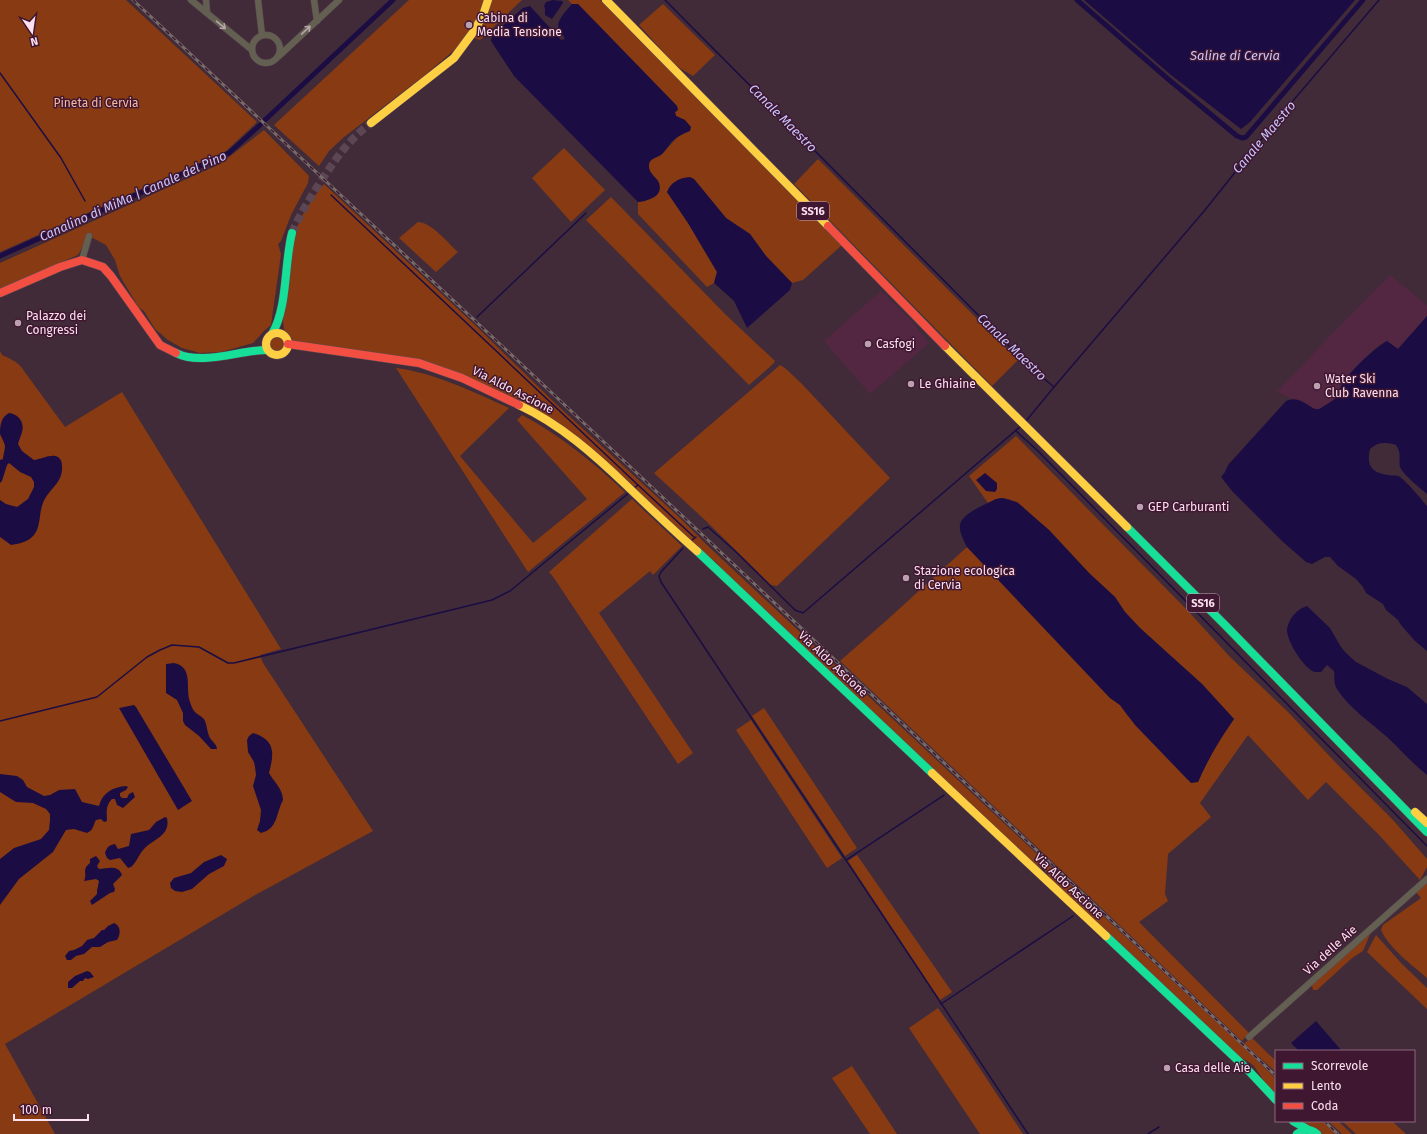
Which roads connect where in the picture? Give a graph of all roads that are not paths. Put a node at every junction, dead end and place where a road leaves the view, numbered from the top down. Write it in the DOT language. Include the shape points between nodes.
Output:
graph roads {
  1 [pos="191,0"];
  2 [pos="206,0"];
  3 [pos="258,0"];
  4 [pos="314,0"];
  5 [pos="339,0"];
  6 [pos="488,0"];
  7 [pos="606,0"];
  8 [pos="207,13"];
  9 [pos="317,21"];
  10 [pos="262,35"];
  11 [pos="252,50"];
  12 [pos="278,57"];
  13 [pos="371,123"];
  14 [pos="292,233"];
  15 [pos="89,236"];
  16 [pos="82,260"];
  17 [pos="0,293"];
  18 [pos="280,318"];
  19 [pos="283,335"];
  20 [pos="270,337"];
  21 [pos="287,348"];
  22 [pos="267,350"];
  23 [pos="236,354"];
  24 [pos="1379,782"];
  25 [pos="1427,823"];
  26 [pos="1427,832"];
  27 [pos="1427,879"];
  28 [pos="1249,1037"];
  29 [pos="1275,1099"];
  30 [pos="1292,1122"];
  31 [pos="1294,1122"];
  32 [pos="1306,1130"];
  33 [pos="1297,1134"];
  34 [pos="1317,1134"];
  1 -- 8 [label="street"];
  2 -- 8 [label="street"];
  3 -- 10 [label="street"];
  4 -- 9 [label="street"];
  5 -- 9 [label="street"];
  6 -- 13 [label="street" via="481,19 454,58"];
  7 -- 24 [label="street, SS16" via="1022,424"];
  8 -- 11 [label="street, one-way"];
  12 -- 9 [label="street, one-way"];
  10 -- 11 [label="street" via="253,42"];
  10 -- 12 [label="street" via="271,36 278,41 281,49"];
  11 -- 12 [label="street" via="254,57 260,62 272,62"];
  14 -- 18 [label="street"];
  15 -- 16 [label="street"];
  16 -- 17 [label="street"];
  16 -- 23 [label="street" via="102,266 160,345 182,356 196,358"];
  18 -- 19 [label="street"];
  18 -- 20 [label="street"];
  19 -- 20 [label="street" via="276,333"];
  19 -- 21 [label="street" via="288,340"];
  20 -- 22 [label="street" via="266,343"];
  20 -- 23 [label="street"];
  21 -- 22 [label="street" via="276,356"];
  21 -- 29 [label="street, Via Aldo Ascione" via="315,348 419,363 462,378 529,409 591,452 1247,1069"];
  22 -- 23 [label="street"];
  24 -- 25 [label="street, SS16"];
  24 -- 26 [label="street, SS16"];
  27 -- 28 [label="street, Via delle Aie"];
  30 -- 33 [label="street"];
  31 -- 32 [label="street"];
  32 -- 33 [label="street"];
  32 -- 34 [label="street"];
}
